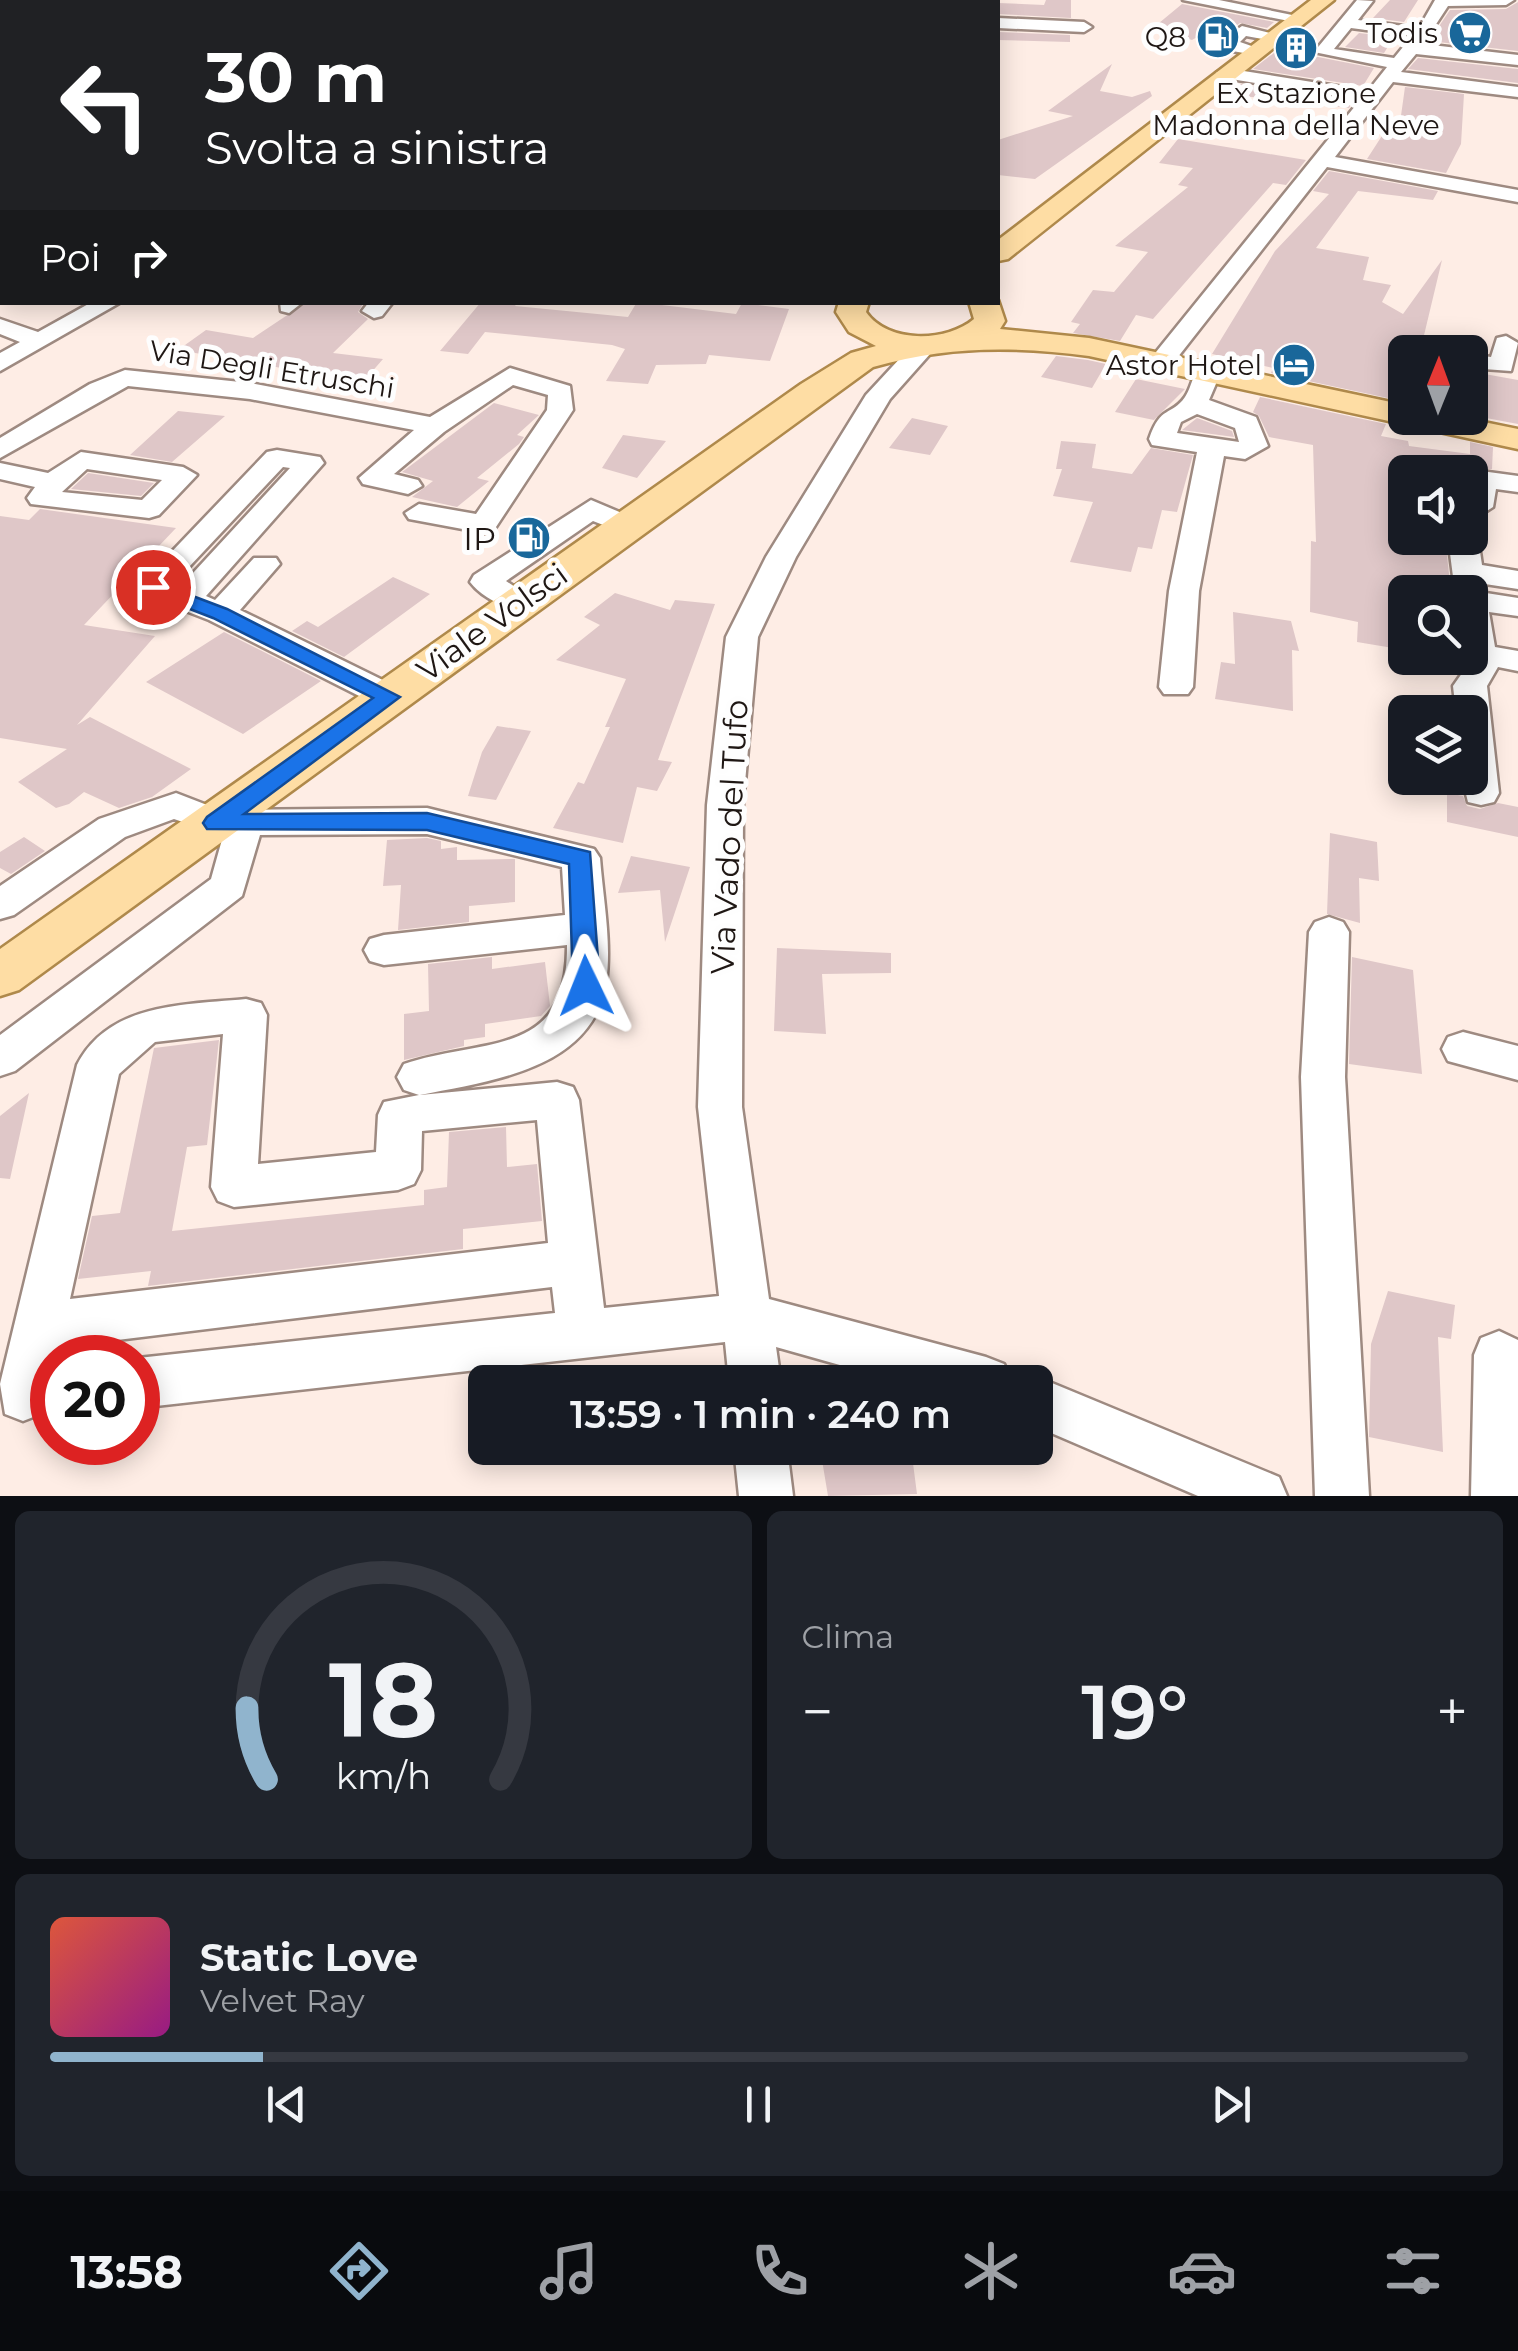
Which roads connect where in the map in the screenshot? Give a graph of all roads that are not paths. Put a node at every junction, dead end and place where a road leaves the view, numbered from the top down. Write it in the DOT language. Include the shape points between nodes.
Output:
graph roads {
  1 [pos="1191,0"];
  2 [pos="1324,0"];
  3 [pos="1443,0"];
  4 [pos="1506,0"];
  5 [pos="1365,1"];
  6 [pos="1299,18"];
  7 [pos="1346,22"];
  8 [pos="1000,23"];
  9 [pos="1084,27"];
  10 [pos="1404,56"];
  11 [pos="1518,60"];
  12 [pos="1225,73"];
  13 [pos="1518,78"];
  14 [pos="1518,92"];
  15 [pos="1373,97"];
  16 [pos="1320,160"];
  17 [pos="1518,196"];
  18 [pos="1000,250"];
  19 [pos="105,305"];
  20 [pos="987,307"];
  21 [pos="850,311"];
  22 [pos="0,326"];
  23 [pos="970,338"];
  24 [pos="40,341"];
  25 [pos="923,344"];
  26 [pos="1506,344"];
  27 [pos="1089,347"];
  28 [pos="1162,362"];
  29 [pos="0,363"];
  30 [pos="1488,364"];
  31 [pos="1208,372"];
  32 [pos="840,374"];
  33 [pos="1195,404"];
  34 [pos="1388,411"];
  35 [pos="435,426"];
  36 [pos="1488,432"];
  37 [pos="1518,439"];
  38 [pos="1212,448"];
  39 [pos="0,450"];
  40 [pos="0,471"];
  41 [pos="1488,480"];
  42 [pos="54,483"];
  43 [pos="1518,484"];
  44 [pos="266,564"];
  45 [pos="1518,580"];
  46 [pos="1488,584"];
  47 [pos="1488,594"];
  48 [pos="186,598"];
  49 [pos="1518,607"];
  50 [pos="220,614"];
  51 [pos="1488,655"];
  52 [pos="1518,661"];
  53 [pos="1176,687"];
  54 [pos="389,697"];
  55 [pos="230,823"];
  56 [pos="0,904"];
  57 [pos="0,916"];
  58 [pos="584,928"];
  59 [pos="1329,932"];
  60 [pos="41,947"];
  61 [pos="384,950"];
  62 [pos="0,976"];
  63 [pos="1463,1049"];
  64 [pos="0,1059"];
  65 [pos="1518,1063"];
  66 [pos="419,1076"];
  67 [pos="575,1262"];
  68 [pos="748,1316"];
  69 [pos="39,1326"];
  70 [pos="582,1334"];
  71 [pos="1499,1355"];
  72 [pos="752,1365"];
  73 [pos="925,1365"];
  74 [pos="160,1381"];
  75 [pos="25,1396"];
  76 [pos="1053,1408"];
  77 [pos="763,1465"];
  78 [pos="766,1496"];
  79 [pos="1260,1496"];
  80 [pos="1342,1496"];
  81 [pos="1498,1496"];
  1 -- 6 [label="street"];
  2 -- 6 [label="main road"];
  3 -- 4 [label="street"];
  3 -- 10 [label="street"];
  5 -- 7 [label="street"];
  6 -- 12 [label="main road"];
  7 -- 10 [label="street"];
  7 -- 10 [label="street" via="1322,52"];
  8 -- 9 [label="street"];
  10 -- 11 [label="street"];
  10 -- 13 [label="street"];
  10 -- 14 [label="street"];
  10 -- 15 [label="street"];
  12 -- 15 [label="street"];
  12 -- 18 [label="main road"];
  15 -- 16 [label="street"];
  16 -- 17 [label="street"];
  16 -- 28 [label="street"];
  19 -- 24 [label="street"];
  20 -- 23 [label="main road" via="984,330"];
  20 -- 27 [label="main road" via="1030,331"];
  21 -- 25 [label="main road" via="879,337"];
  21 -- 32 [label="main road, Viale Volsci" via="859,349"];
  22 -- 24 [label="street"];
  23 -- 25 [label="main road"];
  23 -- 27 [label="main road"];
  24 -- 29 [label="street"];
  25 -- 32 [label="main road, Viale Volsci" via="888,350"];
  25 -- 68 [label="street, Via Vado del Tufo" via="878,396 742,637 725,804 720,1106"];
  26 -- 30 [label="street" via="1502,366"];
  27 -- 28 [label="main road"];
  28 -- 31 [label="main road"];
  31 -- 33 [label="street"];
  31 -- 34 [label="main road"];
  32 -- 54 [label="main road, Viale Volsci"];
  33 -- 38 [label="street" via="1169,418 1162,439"];
  33 -- 38 [label="street" via="1247,423 1254,446"];
  35 -- 35 [label="street" via="374,478 484,524 560,410 561,391 510,376"];
  35 -- 39 [label="street, Via Degli Etruschi" via="250,391 125,378"];
  36 -- 37 [label="main road"];
  38 -- 53 [label="street" via="1184,591"];
  40 -- 42 [label="street"];
  41 -- 43 [label="street"];
  44 -- 50 [label="street"];
  45 -- 46 [label="street"];
  47 -- 49 [label="street"];
  48 -- 48 [label="street" via="297,476 310,463 277,458 153,587"];
  48 -- 50 [label="street"];
  50 -- 54 [label="street"];
  51 -- 52 [label="street"];
  54 -- 55 [label="main road, Viale Volsci"];
  55 -- 56 [label="street" via="176,805 112,828"];
  55 -- 58 [label="street" via="427,821 581,858"];
  55 -- 60 [label="main road, Viale Volsci"];
  55 -- 64 [label="street" via="228,886"];
  57 -- 60 [label="street"];
  58 -- 61 [label="street"];
  58 -- 66 [label="street" via="586,986 564,1031 499,1061"];
  59 -- 80 [label="street" via="1323,1077"];
  60 -- 62 [label="main road, Viale Volsci"];
  63 -- 65 [label="street"];
  67 -- 69 [label="street"];
  67 -- 69 [label="street" via="557,1100 400,1116 398,1170 234,1187 246,1016 144,1026 99,1065"];
  67 -- 70 [label="street"];
  68 -- 70 [label="street"];
  68 -- 72 [label="street, Via Vado del Tufo"];
  68 -- 73 [label="street"];
  69 -- 75 [label="street"];
  70 -- 74 [label="street"];
  71 -- 81 [label="street"];
  76 -- 79 [label="street"];
  77 -- 78 [label="street"];
}
